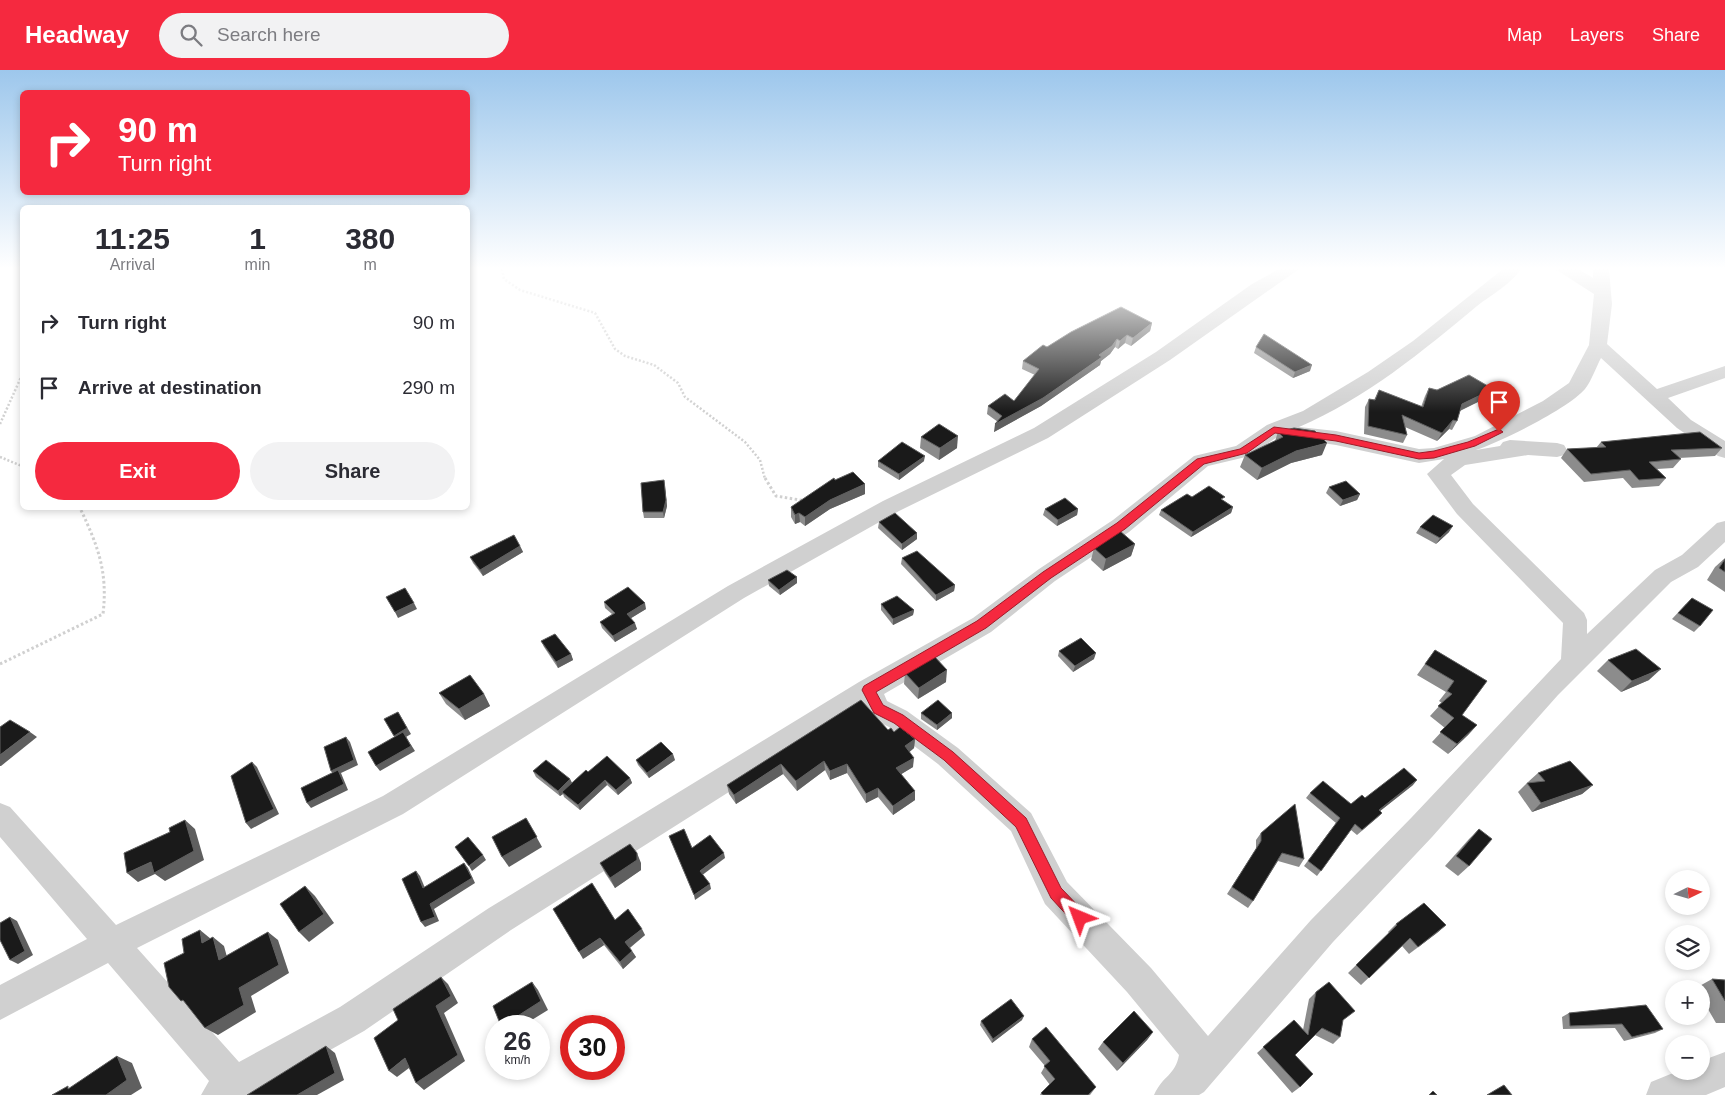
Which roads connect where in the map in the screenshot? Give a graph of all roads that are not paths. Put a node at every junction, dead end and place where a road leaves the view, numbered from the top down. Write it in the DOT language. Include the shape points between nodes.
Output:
graph roads {
  1 [pos="1218,317"];
  2 [pos="1455,317"];
  3 [pos="1601,317"];
  4 [pos="1598,345"];
  5 [pos="1725,372"];
  6 [pos="1655,396"];
  7 [pos="1274,430"];
  8 [pos="1471,444"];
  9 [pos="1525,449"];
  10 [pos="1556,450"];
  11 [pos="1725,451"];
  12 [pos="1725,529"];
  13 [pos="1574,662"];
  14 [pos="868,690"];
  15 [pos="0,816"];
  16 [pos="113,942"];
  17 [pos="0,1004"];
  18 [pos="1725,1069"];
  19 [pos="227,1089"];
  20 [pos="1184,1089"];
  21 [pos="1664,1095"];
  1 -- 16 [label="street" via="1163,356 1041,433 890,506 736,592 393,805"];
  2 -- 7 [label="street" via="1375,376 1310,415"];
  3 -- 4 [label="street"];
  4 -- 6 [label="street"];
  4 -- 8 [label="street" via="1577,386 1550,405"];
  5 -- 6 [label="street"];
  6 -- 11 [label="street" via="1684,424"];
  7 -- 8 [label="street" via="1336,438 1419,456"];
  7 -- 14 [label="street" via="1243,451 1201,461 1121,526 1047,575 982,625"];
  8 -- 9 [label="street"];
  9 -- 10 [label="street"];
  9 -- 13 [label="street" via="1459,459 1438,474 1465,509 1575,620"];
  12 -- 13 [label="street" via="1690,561 1663,576"];
  13 -- 20 [label="street" via="1322,931"];
  14 -- 19 [label="street" via="636,838 500,919 352,1019"];
  14 -- 20 [label="street" via="878,709 898,719 948,756 1021,822 1056,893 1139,980 1197,1050"];
  15 -- 16 [label="street"];
  16 -- 17 [label="street"];
  16 -- 19 [label="street"];
  18 -- 21 [label="street"];
}
